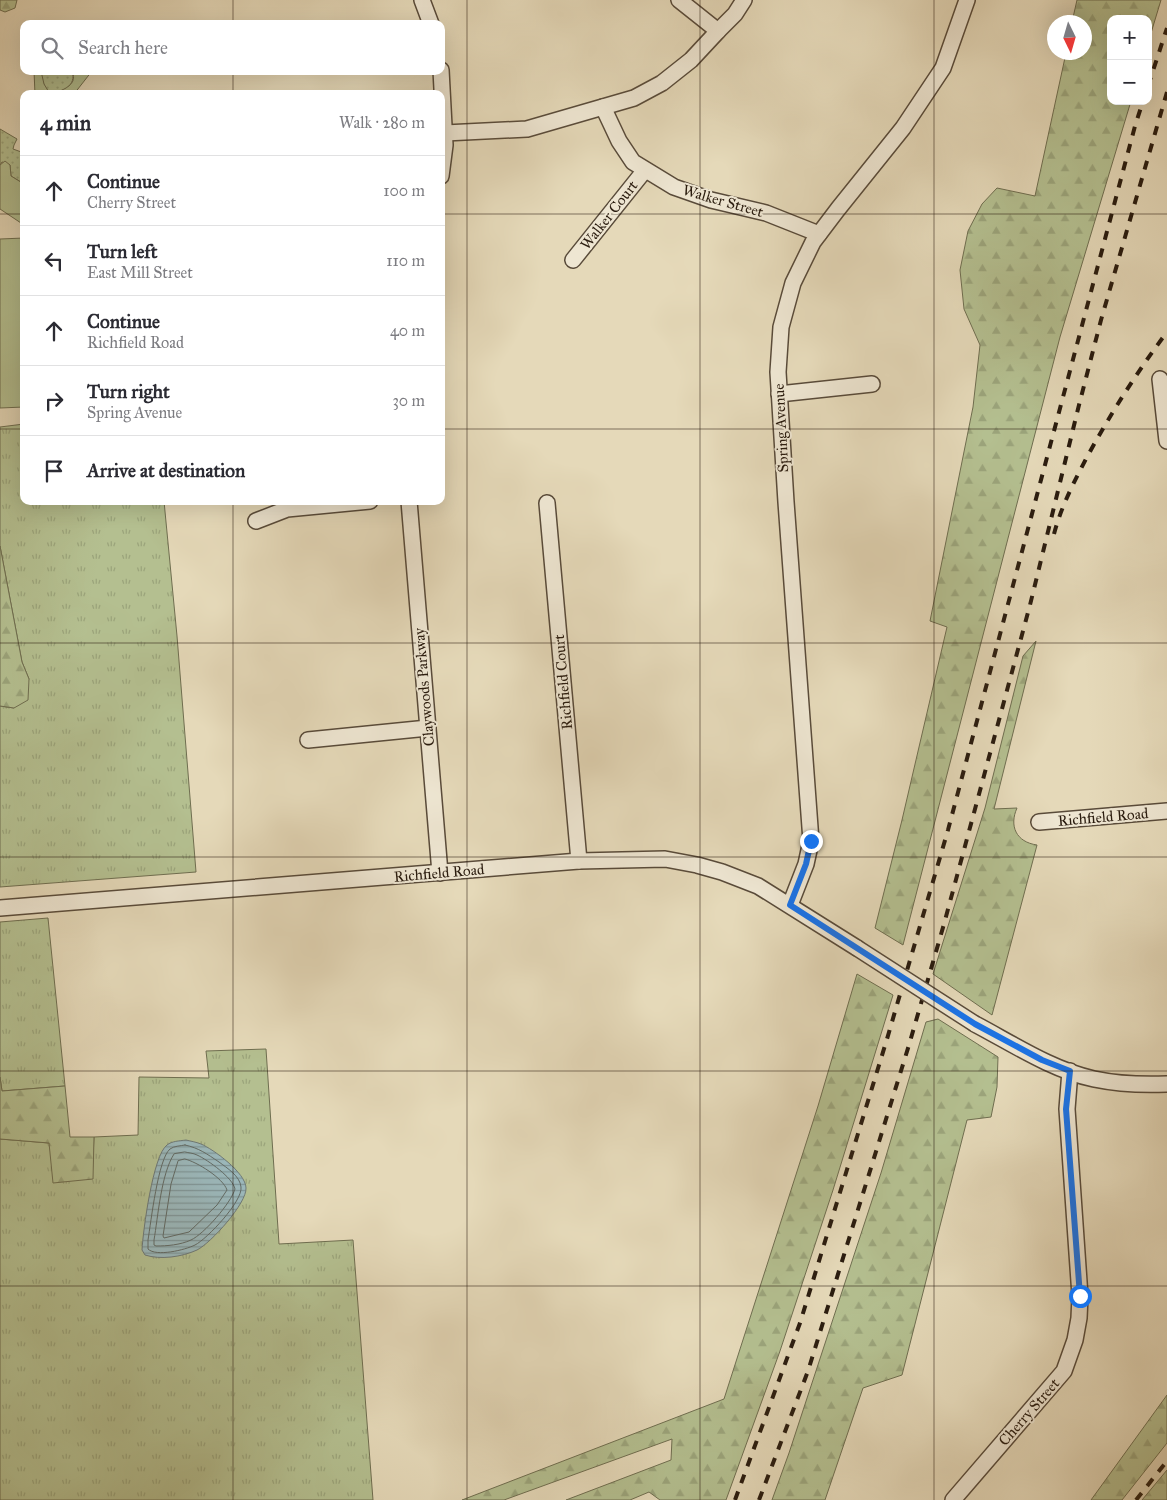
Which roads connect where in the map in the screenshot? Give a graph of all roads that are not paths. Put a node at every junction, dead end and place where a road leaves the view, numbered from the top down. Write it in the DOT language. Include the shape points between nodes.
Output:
graph roads {
  1 [pos="422,0"];
  2 [pos="679,0"];
  3 [pos="744,0"];
  4 [pos="967,0"];
  5 [pos="430,20"];
  6 [pos="718,31"];
  7 [pos="441,75"];
  8 [pos="442,90"];
  9 [pos="603,107"];
  10 [pos="445,133"];
  11 [pos="445,145"];
  12 [pos="645,170"];
  13 [pos="819,234"];
  14 [pos="573,260"];
  15 [pos="1160,379"];
  16 [pos="872,384"];
  17 [pos="779,394"];
  18 [pos="1167,441"];
  19 [pos="547,503"];
  20 [pos="328,505"];
  21 [pos="409,505"];
  22 [pos="256,521"];
  23 [pos="428,728"];
  24 [pos="308,740"];
  25 [pos="1167,811"];
  26 [pos="1038,822"];
  27 [pos="579,861"];
  28 [pos="440,873"];
  29 [pos="790,905"];
  30 [pos="0,908"];
  31 [pos="1070,1071"];
  32 [pos="1167,1084"];
  33 [pos="953,1500"];
  1 -- 5 [label="street"];
  2 -- 6 [label="street"];
  3 -- 6 [label="street"];
  4 -- 13 [label="street, Spring Avenue" via="943,68 903,128"];
  6 -- 9 [label="street" via="691,60 662,83 634,98"];
  7 -- 8 [label="street"];
  9 -- 10 [label="street" via="527,130"];
  9 -- 12 [label="street, Walker Street" via="633,162"];
  10 -- 11 [label="street"];
  12 -- 13 [label="street, Walker Street" via="674,187 766,213"];
  12 -- 14 [label="street, Walker Court"];
  13 -- 17 [label="street, Spring Avenue" via="793,283 782,327"];
  15 -- 18 [label="street"];
  16 -- 17 [label="street"];
  17 -- 29 [label="street, Spring Avenue" via="811,841"];
  19 -- 27 [label="street, Richfield Court"];
  20 -- 22 [label="street" via="287,509"];
  21 -- 23 [label="street, Claywoods Parkway"];
  23 -- 24 [label="street"];
  23 -- 28 [label="street, Claywoods Parkway"];
  25 -- 26 [label="street, Richfield Road"];
  27 -- 28 [label="street, Richfield Road"];
  27 -- 29 [label="street, Richfield Road" via="665,858 722,872 758,886"];
  28 -- 30 [label="street, Richfield Road"];
  29 -- 31 [label="street, Richfield Road, bridge" via="975,1024 1042,1060"];
  31 -- 32 [label="street, Richfield Road" via="1124,1084"];
  31 -- 33 [label="street, Cherry Street" via="1066,1109 1080,1296 1075,1340 1064,1371"];
}
